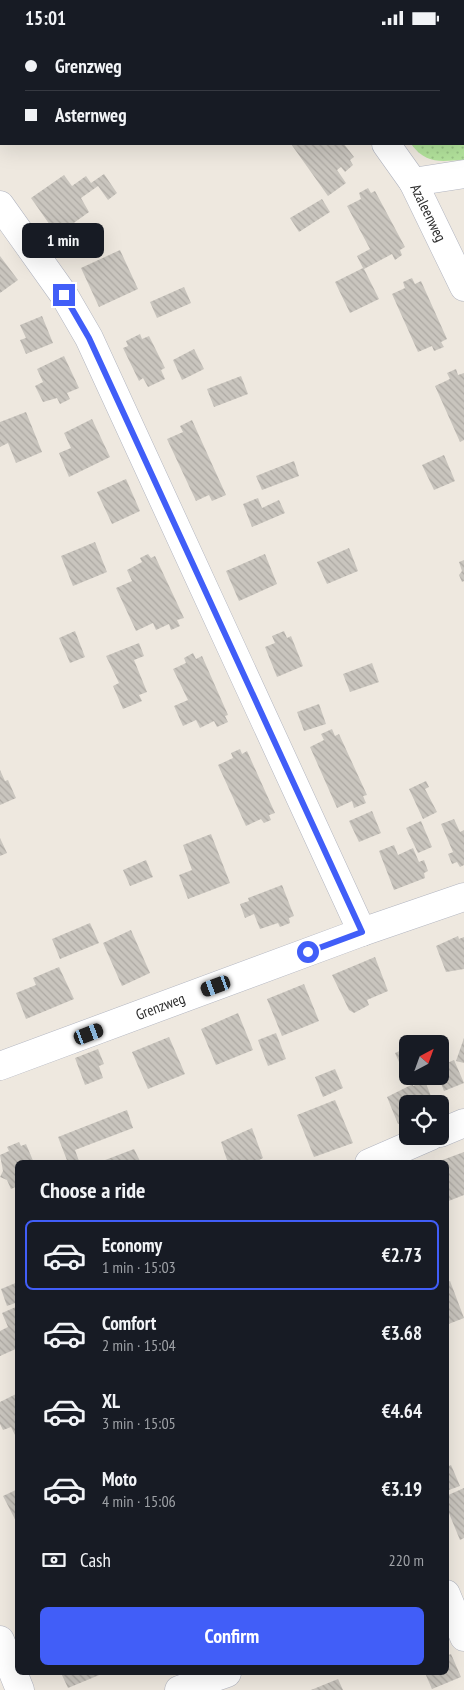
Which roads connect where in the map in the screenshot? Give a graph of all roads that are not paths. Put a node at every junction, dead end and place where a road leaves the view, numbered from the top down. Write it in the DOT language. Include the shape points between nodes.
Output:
graph roads {
  1 [pos="387,145"];
  2 [pos="464,174"];
  3 [pos="413,182"];
  4 [pos="0,205"];
  5 [pos="464,287"];
  6 [pos="464,897"];
  7 [pos="362,932"];
  8 [pos="0,1066"];
  9 [pos="464,1123"];
  10 [pos="449,1129"];
  11 [pos="410,1145"];
  12 [pos="376,1160"];
  13 [pos="449,1601"];
  14 [pos="464,1637"];
  15 [pos="0,1640"];
  16 [pos="221,1675"];
  17 [pos="20,1690"];
  18 [pos="179,1690"];
  1 -- 3 [label="street, Azaleenweg"];
  2 -- 3 [label="street"];
  3 -- 5 [label="street, Azaleenweg"];
  4 -- 7 [label="street" via="64,295 89,338"];
  6 -- 7 [label="street, Grenzweg"];
  7 -- 8 [label="street, Grenzweg"];
  9 -- 10 [label="street"];
  11 -- 12 [label="street"];
  13 -- 14 [label="street"];
  15 -- 17 [label="street"];
  16 -- 18 [label="street"];
}
